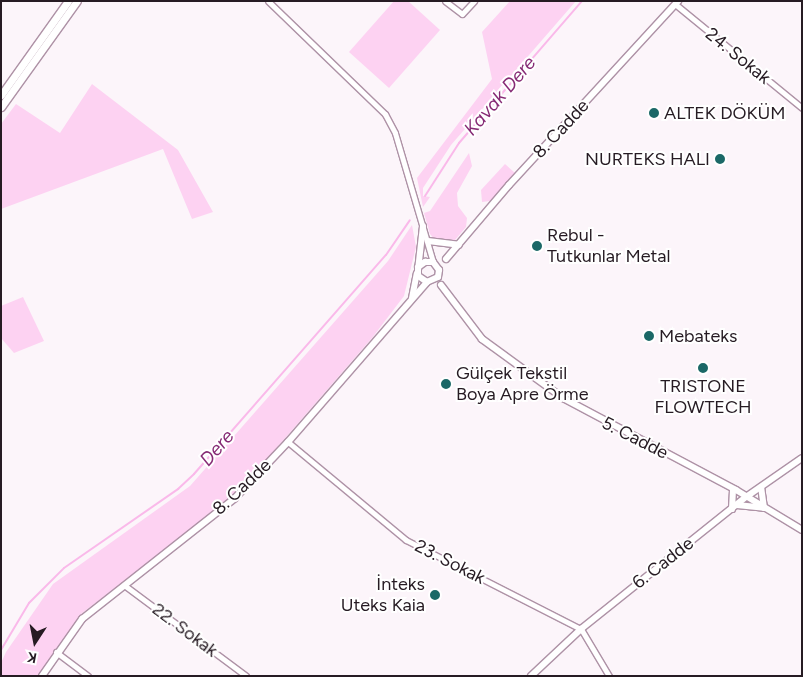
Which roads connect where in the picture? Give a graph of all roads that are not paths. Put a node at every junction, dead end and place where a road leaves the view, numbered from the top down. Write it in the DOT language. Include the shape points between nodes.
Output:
graph roads {
  1 [pos="68,1"];
  2 [pos="77,1"];
  3 [pos="268,1"];
  4 [pos="445,1"];
  5 [pos="474,1"];
  6 [pos="676,3"];
  7 [pos="1,95"];
  8 [pos="1,107"];
  9 [pos="802,108"];
  10 [pos="423,226"];
  11 [pos="428,241"];
  12 [pos="458,245"];
  13 [pos="446,259"];
  14 [pos="433,262"];
  15 [pos="418,270"];
  16 [pos="439,272"];
  17 [pos="430,282"];
  18 [pos="441,285"];
  19 [pos="412,299"];
  20 [pos="288,442"];
  21 [pos="802,458"];
  22 [pos="732,488"];
  23 [pos="761,488"];
  24 [pos="746,497"];
  25 [pos="734,507"];
  26 [pos="764,508"];
  27 [pos="802,530"];
  28 [pos="124,585"];
  29 [pos="581,629"];
  30 [pos="56,652"];
  31 [pos="42,676"];
  32 [pos="88,676"];
  33 [pos="246,676"];
  34 [pos="531,676"];
  35 [pos="609,676"];
  1 -- 7 [label="main road"];
  2 -- 8 [label="main road"];
  3 -- 10 [label="street" via="385,114 395,133"];
  4 -- 5 [label="street" via="462,14"];
  6 -- 9 [label="street, 24. Sokak"];
  6 -- 12 [label="street, 8. Cadde"];
  10 -- 11 [label="street"];
  10 -- 15 [label="street"];
  11 -- 12 [label="street"];
  11 -- 14 [label="street"];
  12 -- 13 [label="street, 8. Cadde"];
  13 -- 14 [label="street"];
  13 -- 16 [label="street, 8. Cadde"];
  14 -- 15 [label="street" via="425,262"];
  14 -- 16 [label="street"];
  15 -- 17 [label="street"];
  15 -- 19 [label="street"];
  16 -- 17 [label="street, 8. Cadde"];
  16 -- 18 [label="street"];
  17 -- 18 [label="street"];
  17 -- 19 [label="street, 8. Cadde"];
  18 -- 22 [label="street, 5. Cadde" via="482,339 562,398"];
  19 -- 20 [label="street, 8. Cadde"];
  20 -- 28 [label="street, 8. Cadde" via="236,498"];
  20 -- 29 [label="street, 23. Sokak" via="406,540"];
  21 -- 23 [label="street, 6. Cadde"];
  22 -- 24 [label="street, 5. Cadde"];
  22 -- 25 [label="street"];
  23 -- 24 [label="street, 6. Cadde"];
  23 -- 26 [label="street"];
  24 -- 25 [label="street, 6. Cadde"];
  24 -- 26 [label="street, 5. Cadde"];
  25 -- 26 [label="street"];
  25 -- 29 [label="street, 6. Cadde"];
  26 -- 27 [label="street, 5. Cadde"];
  28 -- 30 [label="street, 8. Cadde" via="82,620"];
  28 -- 33 [label="street, 22. Sokak"];
  29 -- 34 [label="street, 6. Cadde"];
  29 -- 35 [label="street"];
  30 -- 31 [label="street, 8. Cadde"];
  30 -- 32 [label="street"];
}
